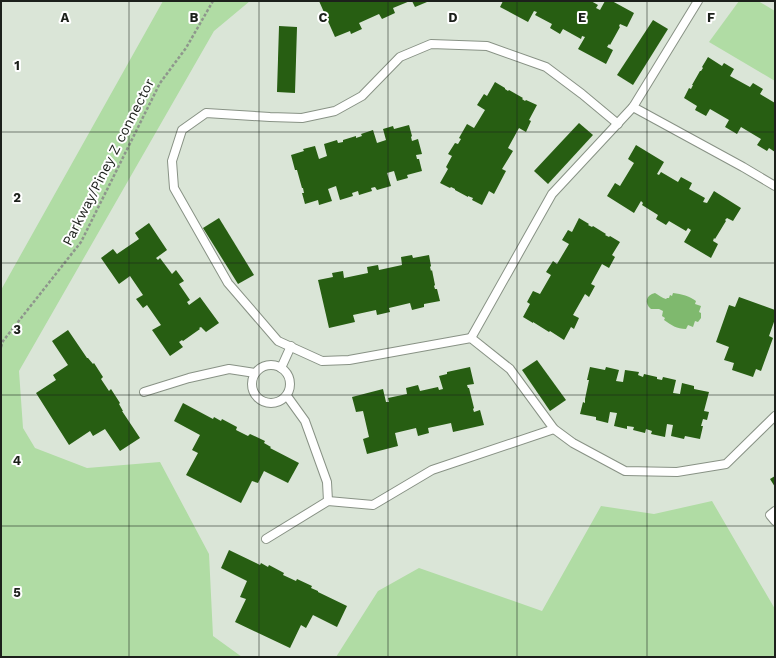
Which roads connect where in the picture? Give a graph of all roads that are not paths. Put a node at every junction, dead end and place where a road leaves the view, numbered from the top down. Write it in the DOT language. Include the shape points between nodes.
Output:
graph roads {
  1 [pos="698,1"];
  2 [pos="633,107"];
  3 [pos="618,124"];
  4 [pos="775,186"];
  5 [pos="471,338"];
  6 [pos="291,346"];
  7 [pos="282,368"];
  8 [pos="255,373"];
  9 [pos="144,392"];
  10 [pos="287,396"];
  11 [pos="775,416"];
  12 [pos="554,429"];
  13 [pos="328,501"];
  14 [pos="775,511"];
  15 [pos="775,521"];
  16 [pos="266,539"];
  1 -- 2 [label="lane"];
  2 -- 3 [label="lane"];
  2 -- 4 [label="lane"];
  3 -- 5 [label="lane" via="552,194"];
  3 -- 6 [label="lane" via="546,67 487,46 431,44 400,57 362,96 335,111 302,118 206,113 182,130 172,161 174,188 228,283 278,341"];
  5 -- 6 [label="lane" via="342,361 322,361"];
  5 -- 12 [label="lane" via="510,369"];
  6 -- 7 [label="lane"];
  7 -- 8 [label="lane" via="276,365 264,366"];
  7 -- 10 [label="lane" via="290,378"];
  8 -- 9 [label="lane" via="229,369"];
  8 -- 10 [label="lane" via="252,379 253,392 262,402 276,403"];
  10 -- 13 [label="lane" via="305,421 327,482"];
  11 -- 12 [label="lane" via="726,464 677,472 625,471 573,443"];
  12 -- 13 [label="lane" via="432,470 373,505"];
  13 -- 16 [label="lane"];
  14 -- 15 [label="lane" via="770,515"];
}
